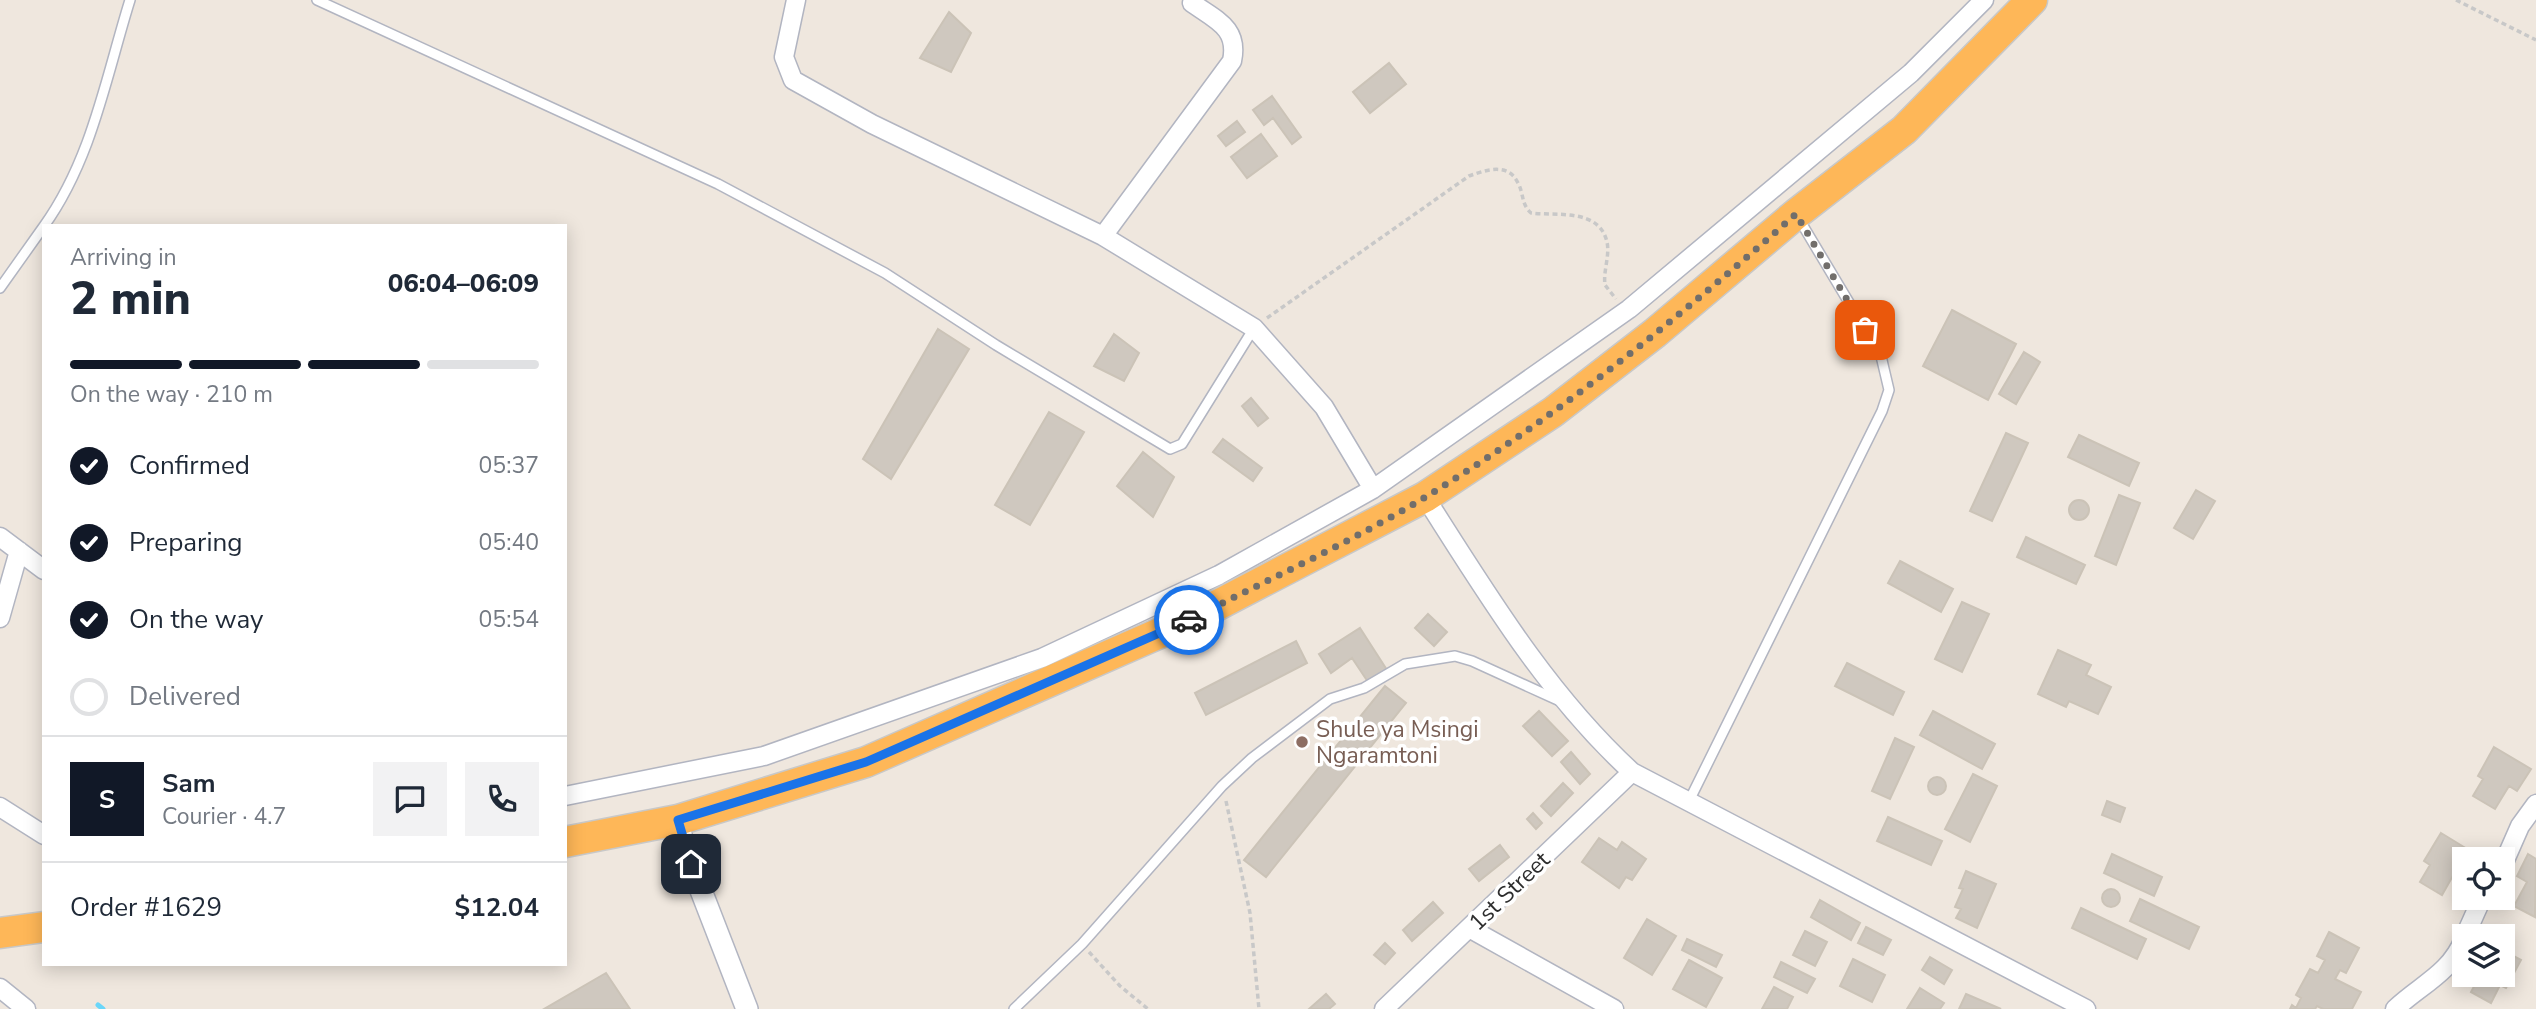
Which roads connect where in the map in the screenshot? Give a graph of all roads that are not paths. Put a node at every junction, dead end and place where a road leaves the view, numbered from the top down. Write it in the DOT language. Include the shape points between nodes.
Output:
graph roads {
  1 [pos="130,0"];
  2 [pos="317,0"];
  3 [pos="796,0"];
  4 [pos="1984,0"];
  5 [pos="2032,0"];
  6 [pos="1192,3"];
  7 [pos="1796,214"];
  8 [pos="45,224"];
  9 [pos="42,229"];
  10 [pos="1103,236"];
  11 [pos="0,288"];
  12 [pos="1254,328"];
  13 [pos="1373,489"];
  14 [pos="1425,497"];
  15 [pos="0,537"];
  16 [pos="19,551"];
  17 [pos="42,568"];
  18 [pos="0,618"];
  19 [pos="1567,704"];
  20 [pos="1632,772"];
  21 [pos="567,796"];
  22 [pos="1689,801"];
  23 [pos="2536,804"];
  24 [pos="0,807"];
  25 [pos="678,820"];
  26 [pos="42,834"];
  27 [pos="567,842"];
  28 [pos="2511,847"];
  29 [pos="42,927"];
  30 [pos="1469,928"];
  31 [pos="0,933"];
  32 [pos="2452,961"];
  33 [pos="0,988"];
  34 [pos="26,1009"];
  35 [pos="747,1009"];
  36 [pos="1014,1009"];
  37 [pos="1384,1009"];
  38 [pos="1614,1009"];
  39 [pos="2085,1009"];
  40 [pos="2395,1009"];
  1 -- 8 [label="lane" via="86,151"];
  2 -- 12 [label="lane" via="718,184 885,272 1170,449 1182,444"];
  3 -- 10 [label="street" via="785,47 786,66 793,80 872,124"];
  4 -- 13 [label="street" via="1911,73 1629,309"];
  5 -- 7 [label="highway" via="1904,130"];
  6 -- 10 [label="street" via="1225,26 1234,40 1232,61"];
  7 -- 14 [label="highway" via="1553,412"];
  7 -- 22 [label="lane" via="1881,356 1889,390"];
  9 -- 11 [label="lane"];
  10 -- 12 [label="street"];
  12 -- 13 [label="street" via="1324,407"];
  13 -- 21 [label="street" via="1219,575 1042,658 764,756"];
  14 -- 19 [label="street" via="1470,570"];
  14 -- 25 [label="highway" via="1185,622 879,757"];
  15 -- 16 [label="street"];
  16 -- 17 [label="street"];
  16 -- 18 [label="street"];
  19 -- 20 [label="street"];
  19 -- 36 [label="lane" via="1455,656 1405,664 1364,688 1330,699 1222,786 1082,944"];
  20 -- 22 [label="street"];
  20 -- 30 [label="street, 1st Street"];
  22 -- 39 [label="street"];
  23 -- 28 [label="street"];
  24 -- 26 [label="street"];
  25 -- 27 [label="highway"];
  25 -- 35 [label="street" via="683,844"];
  29 -- 31 [label="highway"];
  30 -- 37 [label="street, 1st Street"];
  30 -- 38 [label="street"];
  32 -- 40 [label="street"];
  33 -- 34 [label="street"];
}
